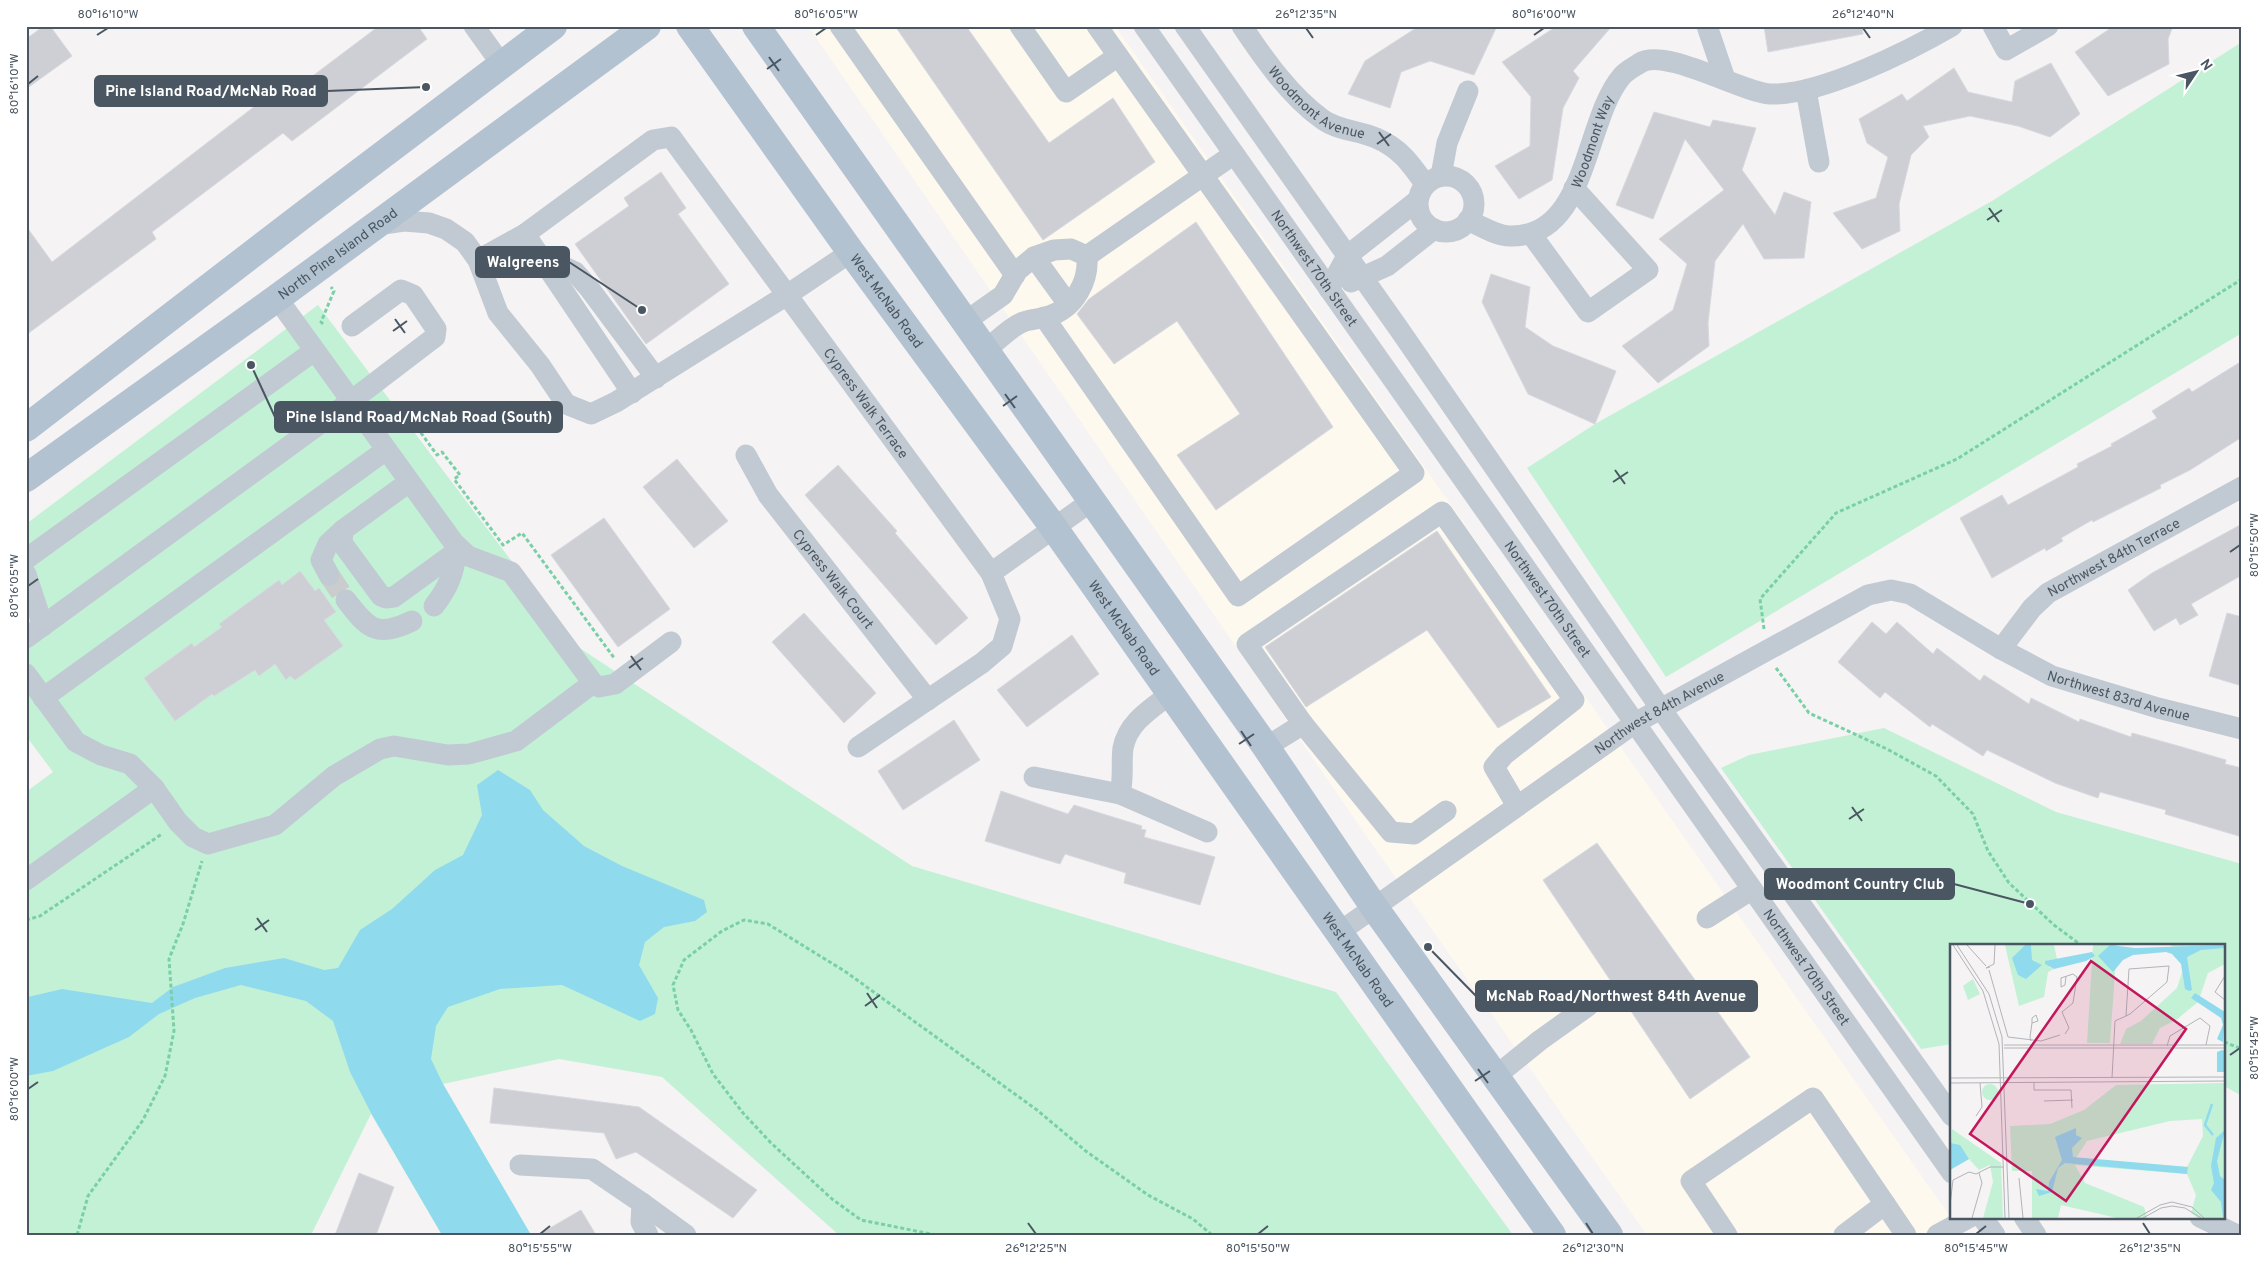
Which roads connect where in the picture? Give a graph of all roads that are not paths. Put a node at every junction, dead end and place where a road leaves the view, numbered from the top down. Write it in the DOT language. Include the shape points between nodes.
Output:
graph roads {
  1 [pos="474,26"];
  2 [pos="553,26"];
  3 [pos="647,26"];
  4 [pos="690,26"];
  5 [pos="756,26"];
  6 [pos="840,26"];
  7 [pos="1020,26"];
  8 [pos="1097,26"];
  9 [pos="1144,26"];
  10 [pos="1185,26"];
  11 [pos="1242,26"];
  12 [pos="1707,26"];
  13 [pos="1952,26"];
  14 [pos="1992,26"];
  15 [pos="2048,26"];
  16 [pos="1118,56"];
  17 [pos="502,65"];
  18 [pos="1725,79"];
  19 [pos="1806,90"];
  20 [pos="1468,91"];
  21 [pos="1234,154"];
  22 [pos="1819,162"];
  23 [pos="1204,176"];
  24 [pos="1428,187"];
  25 [pos="1574,188"];
  26 [pos="1468,220"];
  27 [pos="377,224"];
  28 [pos="1434,229"];
  29 [pos="525,234"];
  30 [pos="1530,234"];
  31 [pos="851,252"];
  32 [pos="1087,256"];
  33 [pos="1347,256"];
  34 [pos="1034,257"];
  35 [pos="478,260"];
  36 [pos="543,261"];
  37 [pos="1015,275"];
  38 [pos="1362,278"];
  39 [pos="1329,289"];
  40 [pos="787,295"];
  41 [pos="277,298"];
  42 [pos="1068,304"];
  43 [pos="1044,317"];
  44 [pos="966,321"];
  45 [pos="352,326"];
  46 [pos="986,350"];
  47 [pos="314,351"];
  48 [pos="656,378"];
  49 [pos="632,392"];
  50 [pos="351,401"];
  51 [pos="26,428"];
  52 [pos="1475,440"];
  53 [pos="386,450"];
  54 [pos="746,455"];
  55 [pos="1448,458"];
  56 [pos="26,478"];
  57 [pos="409,482"];
  58 [pos="2242,487"];
  59 [pos="1092,500"];
  60 [pos="1054,528"];
  61 [pos="343,530"];
  62 [pos="458,550"];
  63 [pos="26,558"];
  64 [pos="991,573"];
  65 [pos="26,574"];
  66 [pos="329,575"];
  67 [pos="346,600"];
  68 [pos="434,606"];
  69 [pos="412,621"];
  70 [pos="35,632"];
  71 [pos="671,642"];
  72 [pos="2001,649"];
  73 [pos="26,674"];
  74 [pos="593,683"];
  75 [pos="1170,694"];
  76 [pos="44,698"];
  77 [pos="928,700"];
  78 [pos="1662,708"];
  79 [pos="1635,723"];
  80 [pos="1302,724"];
  81 [pos="2242,730"];
  82 [pos="858,747"];
  83 [pos="1266,747"];
  84 [pos="1034,777"];
  85 [pos="154,788"];
  86 [pos="1120,794"];
  87 [pos="1518,806"];
  88 [pos="1446,811"];
  89 [pos="1207,832"];
  90 [pos="26,880"];
  91 [pos="1751,890"];
  92 [pos="1374,907"];
  93 [pos="1708,918"];
  94 [pos="1338,933"];
  95 [pos="1588,1006"];
  96 [pos="1496,1076"];
  97 [pos="1950,1113"];
  98 [pos="520,1165"];
  99 [pos="1950,1170"];
  100 [pos="642,1203"];
  101 [pos="1885,1204"];
  102 [pos="1968,1218"];
  103 [pos="1983,1218"];
  104 [pos="2025,1218"];
  105 [pos="2202,1218"];
  106 [pos="648,1235"];
  107 [pos="686,1235"];
  108 [pos="1552,1235"];
  109 [pos="1609,1235"];
  110 [pos="1727,1235"];
  111 [pos="1844,1235"];
  112 [pos="1906,1235"];
  113 [pos="1937,1235"];
  114 [pos="1995,1235"];
  115 [pos="2036,1235"];
  116 [pos="2237,1235"];
  1 -- 17 [label="street"];
  2 -- 17 [label="main road"];
  3 -- 27 [label="main road, North Pine Island Road"];
  4 -- 31 [label="main road, West McNab Road"];
  5 -- 44 [label="main road"];
  6 -- 37 [label="street"];
  7 -- 16 [label="street" via="1066,92"];
  8 -- 16 [label="street"];
  9 -- 21 [label="street, Northwest 70th Street"];
  10 -- 33 [label="street"];
  11 -- 24 [label="street, Woodmont Avenue" via="1293,92 1323,120 1348,131 1376,137 1402,153"];
  12 -- 18 [label="street"];
  13 -- 19 [label="street, Woodmont Way" via="1863,70"];
  14 -- 15 [label="street" via="2006,50"];
  16 -- 23 [label="street"];
  17 -- 51 [label="main road"];
  18 -- 19 [label="street, Woodmont Way" via="1768,94"];
  18 -- 25 [label="street, Woodmont Way" via="1666,60 1643,61 1622,76 1609,98"];
  19 -- 22 [label="street"];
  20 -- 24 [label="street"];
  21 -- 23 [label="street"];
  21 -- 39 [label="street, Northwest 70th Street"];
  23 -- 32 [label="street"];
  23 -- 43 [label="street" via="1414,473 1238,596"];
  24 -- 26 [label="street" via="1459,179 1472,193 1474,202"];
  24 -- 28 [label="street" via="1421,217"];
  24 -- 33 [label="street"];
  25 -- 30 [label="street, Woodmont Way" via="1552,221"];
  25 -- 30 [label="street" via="1648,270 1588,312"];
  26 -- 28 [label="street" via="1452,231"];
  26 -- 30 [label="street, Woodmont Way" via="1509,236"];
  27 -- 35 [label="street" via="404,221 429,223 446,229 465,242"];
  27 -- 41 [label="main road, North Pine Island Road"];
  28 -- 38 [label="street" via="1387,266"];
  29 -- 35 [label="street"];
  29 -- 36 [label="street"];
  29 -- 40 [label="street, Cypress Walk Terrace" via="653,140 672,137"];
  31 -- 40 [label="street"];
  31 -- 60 [label="main road, West McNab Road"];
  32 -- 34 [label="street" via="1071,249 1054,250"];
  32 -- 42 [label="street" via="1082,291"];
  33 -- 38 [label="street"];
  33 -- 39 [label="street"];
  34 -- 37 [label="street"];
  34 -- 42 [label="street"];
  35 -- 49 [label="street" via="498,313 540,365 566,404 590,414"];
  36 -- 48 [label="street" via="575,272"];
  36 -- 49 [label="street"];
  37 -- 44 [label="street" via="1004,295"];
  38 -- 39 [label="street"];
  38 -- 52 [label="street"];
  39 -- 55 [label="street, Northwest 70th Street"];
  40 -- 48 [label="street"];
  40 -- 64 [label="street, Cypress Walk Terrace"];
  41 -- 47 [label="street"];
  41 -- 56 [label="main road, North Pine Island Road"];
  42 -- 43 [label="street"];
  43 -- 46 [label="street" via="1022,322"];
  44 -- 46 [label="main road"];
  45 -- 50 [label="street" via="402,290 413,294 436,329 435,337"];
  46 -- 59 [label="main road"];
  47 -- 50 [label="street"];
  47 -- 63 [label="street"];
  48 -- 49 [label="street"];
  50 -- 53 [label="street"];
  50 -- 70 [label="street"];
  52 -- 55 [label="street"];
  52 -- 78 [label="street"];
  53 -- 57 [label="street"];
  53 -- 76 [label="street"];
  54 -- 77 [label="street, Cypress Walk Court" via="768,495"];
  55 -- 79 [label="street, Northwest 70th Street"];
  57 -- 61 [label="street"];
  57 -- 62 [label="street"];
  58 -- 72 [label="street, Northwest 84th Terrace" via="2048,593 2032,608"];
  59 -- 60 [label="street"];
  59 -- 83 [label="main road"];
  60 -- 64 [label="street"];
  60 -- 75 [label="main road, West McNab Road"];
  61 -- 62 [label="street" via="342,543 381,596 386,598 394,597"];
  61 -- 66 [label="street" via="328,544 321,560"];
  62 -- 68 [label="street" via="447,590"];
  62 -- 74 [label="street" via="511,572"];
  64 -- 77 [label="street, Cypress Walk Terrace" via="1010,619 1002,646"];
  65 -- 70 [label="street"];
  67 -- 69 [label="street" via="363,622 377,629 395,629"];
  71 -- 74 [label="street" via="615,684 599,687"];
  72 -- 78 [label="street, Northwest 84th Avenue" via="1910,594 1891,590 1868,594"];
  72 -- 81 [label="street, Northwest 83rd Avenue" via="2052,676"];
  73 -- 76 [label="street"];
  74 -- 85 [label="street" via="516,741 469,754 448,755 394,746 380,749 334,776 275,824 208,844 192,837"];
  75 -- 86 [label="street" via="1135,722 1128,732 1123,748"];
  75 -- 94 [label="main road, West McNab Road"];
  76 -- 85 [label="street" via="76,742 101,755 130,764"];
  77 -- 82 [label="street, Cypress Walk Terrace"];
  78 -- 79 [label="street, Northwest 84th Avenue"];
  78 -- 97 [label="street"];
  79 -- 87 [label="street, Northwest 84th Avenue"];
  79 -- 91 [label="street, Northwest 70th Street"];
  80 -- 83 [label="street"];
  80 -- 87 [label="street" via="1247,644 1442,512 1574,700 1504,754 1494,767"];
  80 -- 88 [label="street" via="1391,832 1414,834"];
  83 -- 92 [label="main road"];
  84 -- 86 [label="street"];
  85 -- 90 [label="street"];
  86 -- 89 [label="street"];
  87 -- 92 [label="street, Northwest 84th Avenue"];
  91 -- 93 [label="street"];
  91 -- 99 [label="street, Northwest 70th Street"];
  92 -- 94 [label="street, Northwest 84th Avenue"];
  92 -- 96 [label="main road"];
  94 -- 108 [label="main road, West McNab Road"];
  95 -- 96 [label="street"];
  96 -- 109 [label="main road"];
  98 -- 100 [label="street" via="592,1169"];
  100 -- 106 [label="street" via="641,1222"];
  100 -- 107 [label="street"];
  101 -- 110 [label="street" via="1813,1098 1691,1182"];
  101 -- 111 [label="street"];
  101 -- 112 [label="street"];
  102 -- 113 [label="street"];
  103 -- 114 [label="street"];
  104 -- 115 [label="street"];
  105 -- 116 [label="street"];
}
